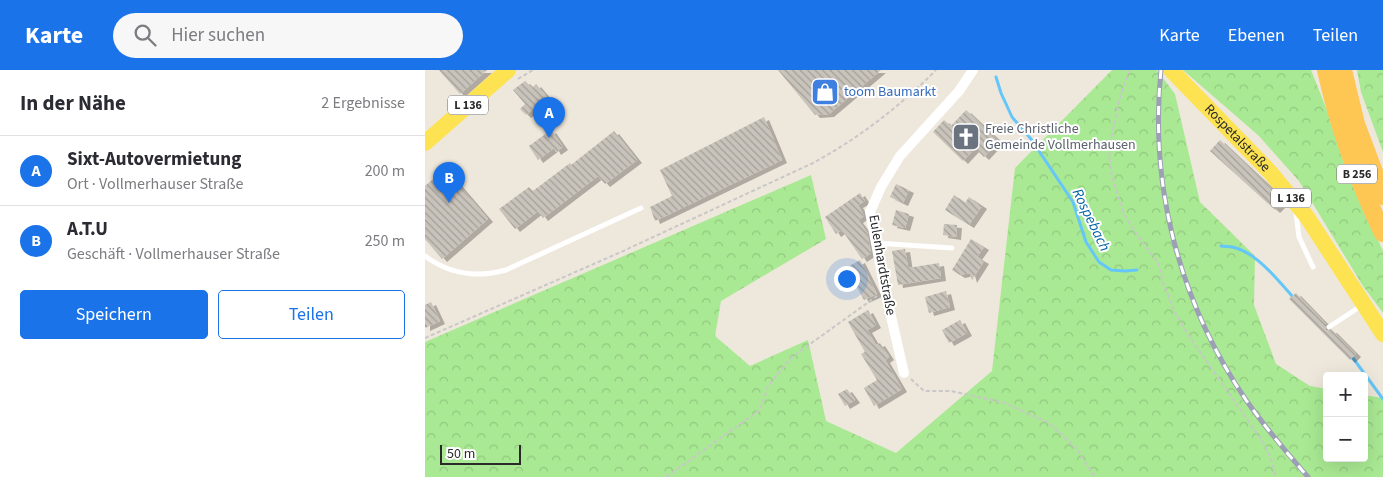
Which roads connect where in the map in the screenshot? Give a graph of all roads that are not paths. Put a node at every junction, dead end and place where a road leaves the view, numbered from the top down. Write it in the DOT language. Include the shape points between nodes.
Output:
graph roads {
  1 [pos="508,70"];
  2 [pos="973,70"];
  3 [pos="1171,70"];
  4 [pos="1325,70"];
  5 [pos="1343,70"];
  6 [pos="425,143"];
  7 [pos="1383,196"];
  8 [pos="1295,202"];
  9 [pos="641,208"];
  10 [pos="1383,233"];
  11 [pos="876,243"];
  12 [pos="952,248"];
  13 [pos="425,256"];
  14 [pos="1313,267"];
  15 [pos="1364,304"];
  16 [pos="1329,327"];
  17 [pos="1383,334"];
  18 [pos="904,373"];
  1 -- 6 [label="main road, L 136"];
  2 -- 11 [label="street, Eulenhardtstraße" via="959,91 900,156 881,188 870,212"];
  3 -- 8 [label="main road, Rospetalstraße / L 136"];
  4 -- 10 [label="highway, B 256" via="1350,157"];
  5 -- 7 [label="highway, B 256" via="1356,124"];
  8 -- 14 [label="lane" via="1299,237"];
  8 -- 15 [label="main road, Rospetalstraße / L 136"];
  9 -- 13 [label="lane" via="491,274 463,273 437,265"];
  11 -- 12 [label="lane"];
  11 -- 18 [label="street, Eulenhardtstraße"];
  15 -- 16 [label="lane"];
  15 -- 17 [label="main road, Rospetalstraße / L 136"];
}
